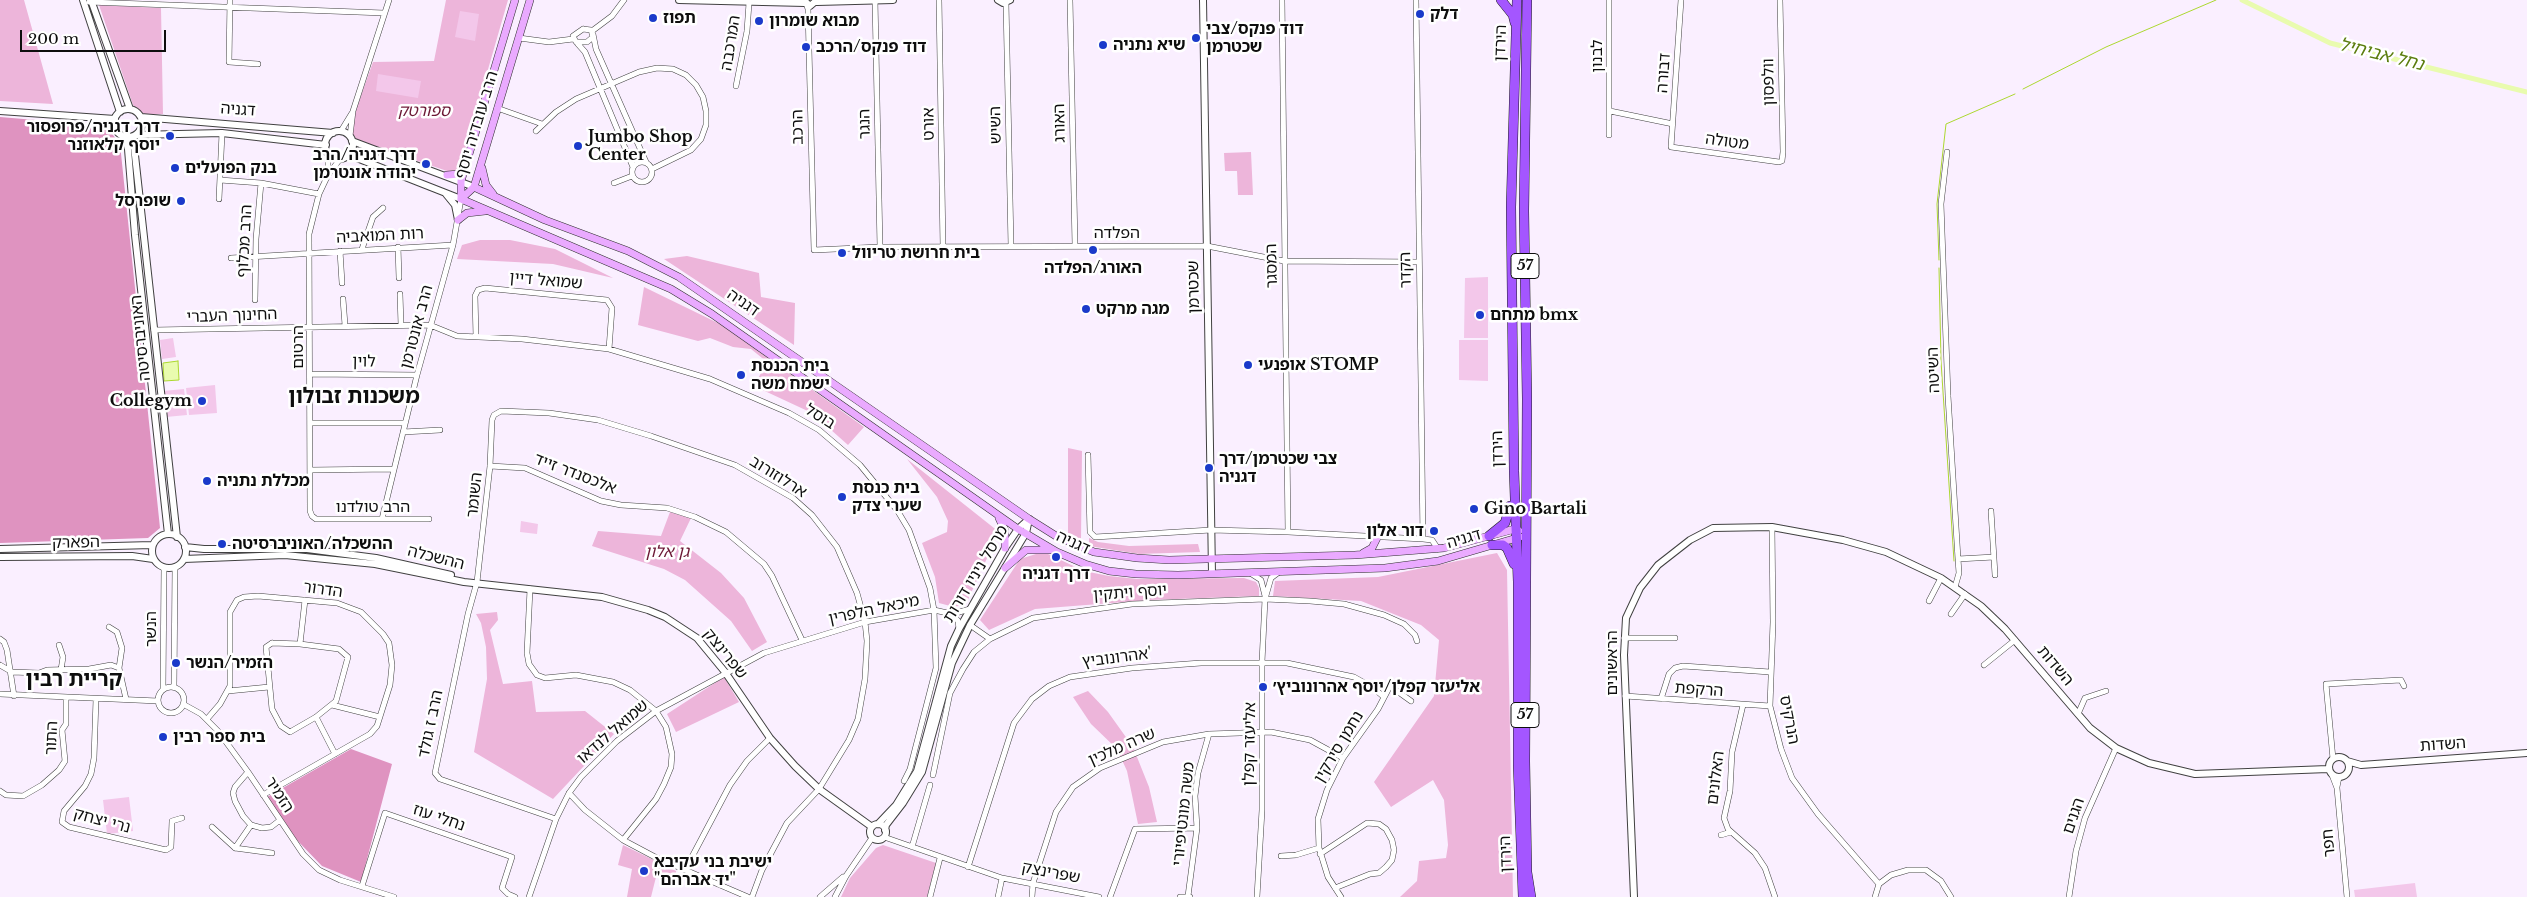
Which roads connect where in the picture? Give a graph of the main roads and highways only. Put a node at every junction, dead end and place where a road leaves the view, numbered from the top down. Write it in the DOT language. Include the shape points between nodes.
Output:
graph roads {
  1 [pos="515,0"];
  2 [pos="530,0"];
  3 [pos="1501,0"];
  4 [pos="1517,0"];
  5 [pos="1527,0"];
  6 [pos="1516,29"];
  7 [pos="481,163"];
  8 [pos="465,168"];
  9 [pos="447,175"];
  10 [pos="474,187"];
  11 [pos="497,198"];
  12 [pos="461,199"];
  13 [pos="491,212"];
  14 [pos="458,220"];
  15 [pos="1514,471"];
  16 [pos="996,513"];
  17 [pos="1527,533"];
  18 [pos="1515,534"];
  19 [pos="1489,536"];
  20 [pos="1377,538"];
  21 [pos="1492,545"];
  22 [pos="1005,548"];
  23 [pos="1054,550"];
  24 [pos="1355,555"];
  25 [pos="1005,568"];
  26 [pos="1518,573"];
  27 [pos="1524,897"];
  28 [pos="1531,897"];
  1 -- 8 [label="main road, הרב עובדיה יוסף"];
  2 -- 7 [label="main road, הרב עובדיה יוסף"];
  3 -- 6 [label="highway" via="1513,16"];
  4 -- 6 [label="highway, הירדן / 57"];
  5 -- 17 [label="highway, הירדן / 57" via="1524,211"];
  6 -- 15 [label="highway, הירדן / 57" via="1510,207"];
  7 -- 10 [label="main road, הרב עובדיה יוסף"];
  7 -- 11 [label="main road" via="486,185"];
  8 -- 9 [label="main road" via="459,174"];
  8 -- 12 [label="main road, הרב עובדיה יוסף"];
  10 -- 11 [label="main road, דגניה"];
  10 -- 12 [label="main road, הרב עובדיה יוסף"];
  11 -- 24 [label="main road, דגניה" via="628,251 679,277 1029,519 1056,536 1094,552 1145,559"];
  12 -- 13 [label="main road, דגניה"];
  13 -- 14 [label="main road" via="467,213"];
  13 -- 16 [label="main road, דגניה" via="671,289 712,314"];
  15 -- 18 [label="highway, הירדן / 57"];
  15 -- 19 [label="highway" via="1509,516 1500,529"];
  16 -- 22 [label="main road" via="1005,531"];
  16 -- 23 [label="main road, דגניה"];
  17 -- 18 [label="main road"];
  17 -- 28 [label="highway, הירדן / 57" via="1525,761 1527,872"];
  18 -- 19 [label="main road, דגניה"];
  18 -- 21 [label="main road, דגניה"];
  18 -- 26 [label="highway, הירדן / 57"];
  19 -- 24 [label="main road, דגניה" via="1438,549"];
  20 -- 24 [label="main road" via="1372,548"];
  21 -- 23 [label="main road, דגניה" via="1409,566 1161,574 1109,570 1085,564"];
  21 -- 26 [label="highway" via="1507,548"];
  23 -- 25 [label="main road" via="1026,550"];
  26 -- 27 [label="highway, הירדן / 57" via="1518,765"];
}
